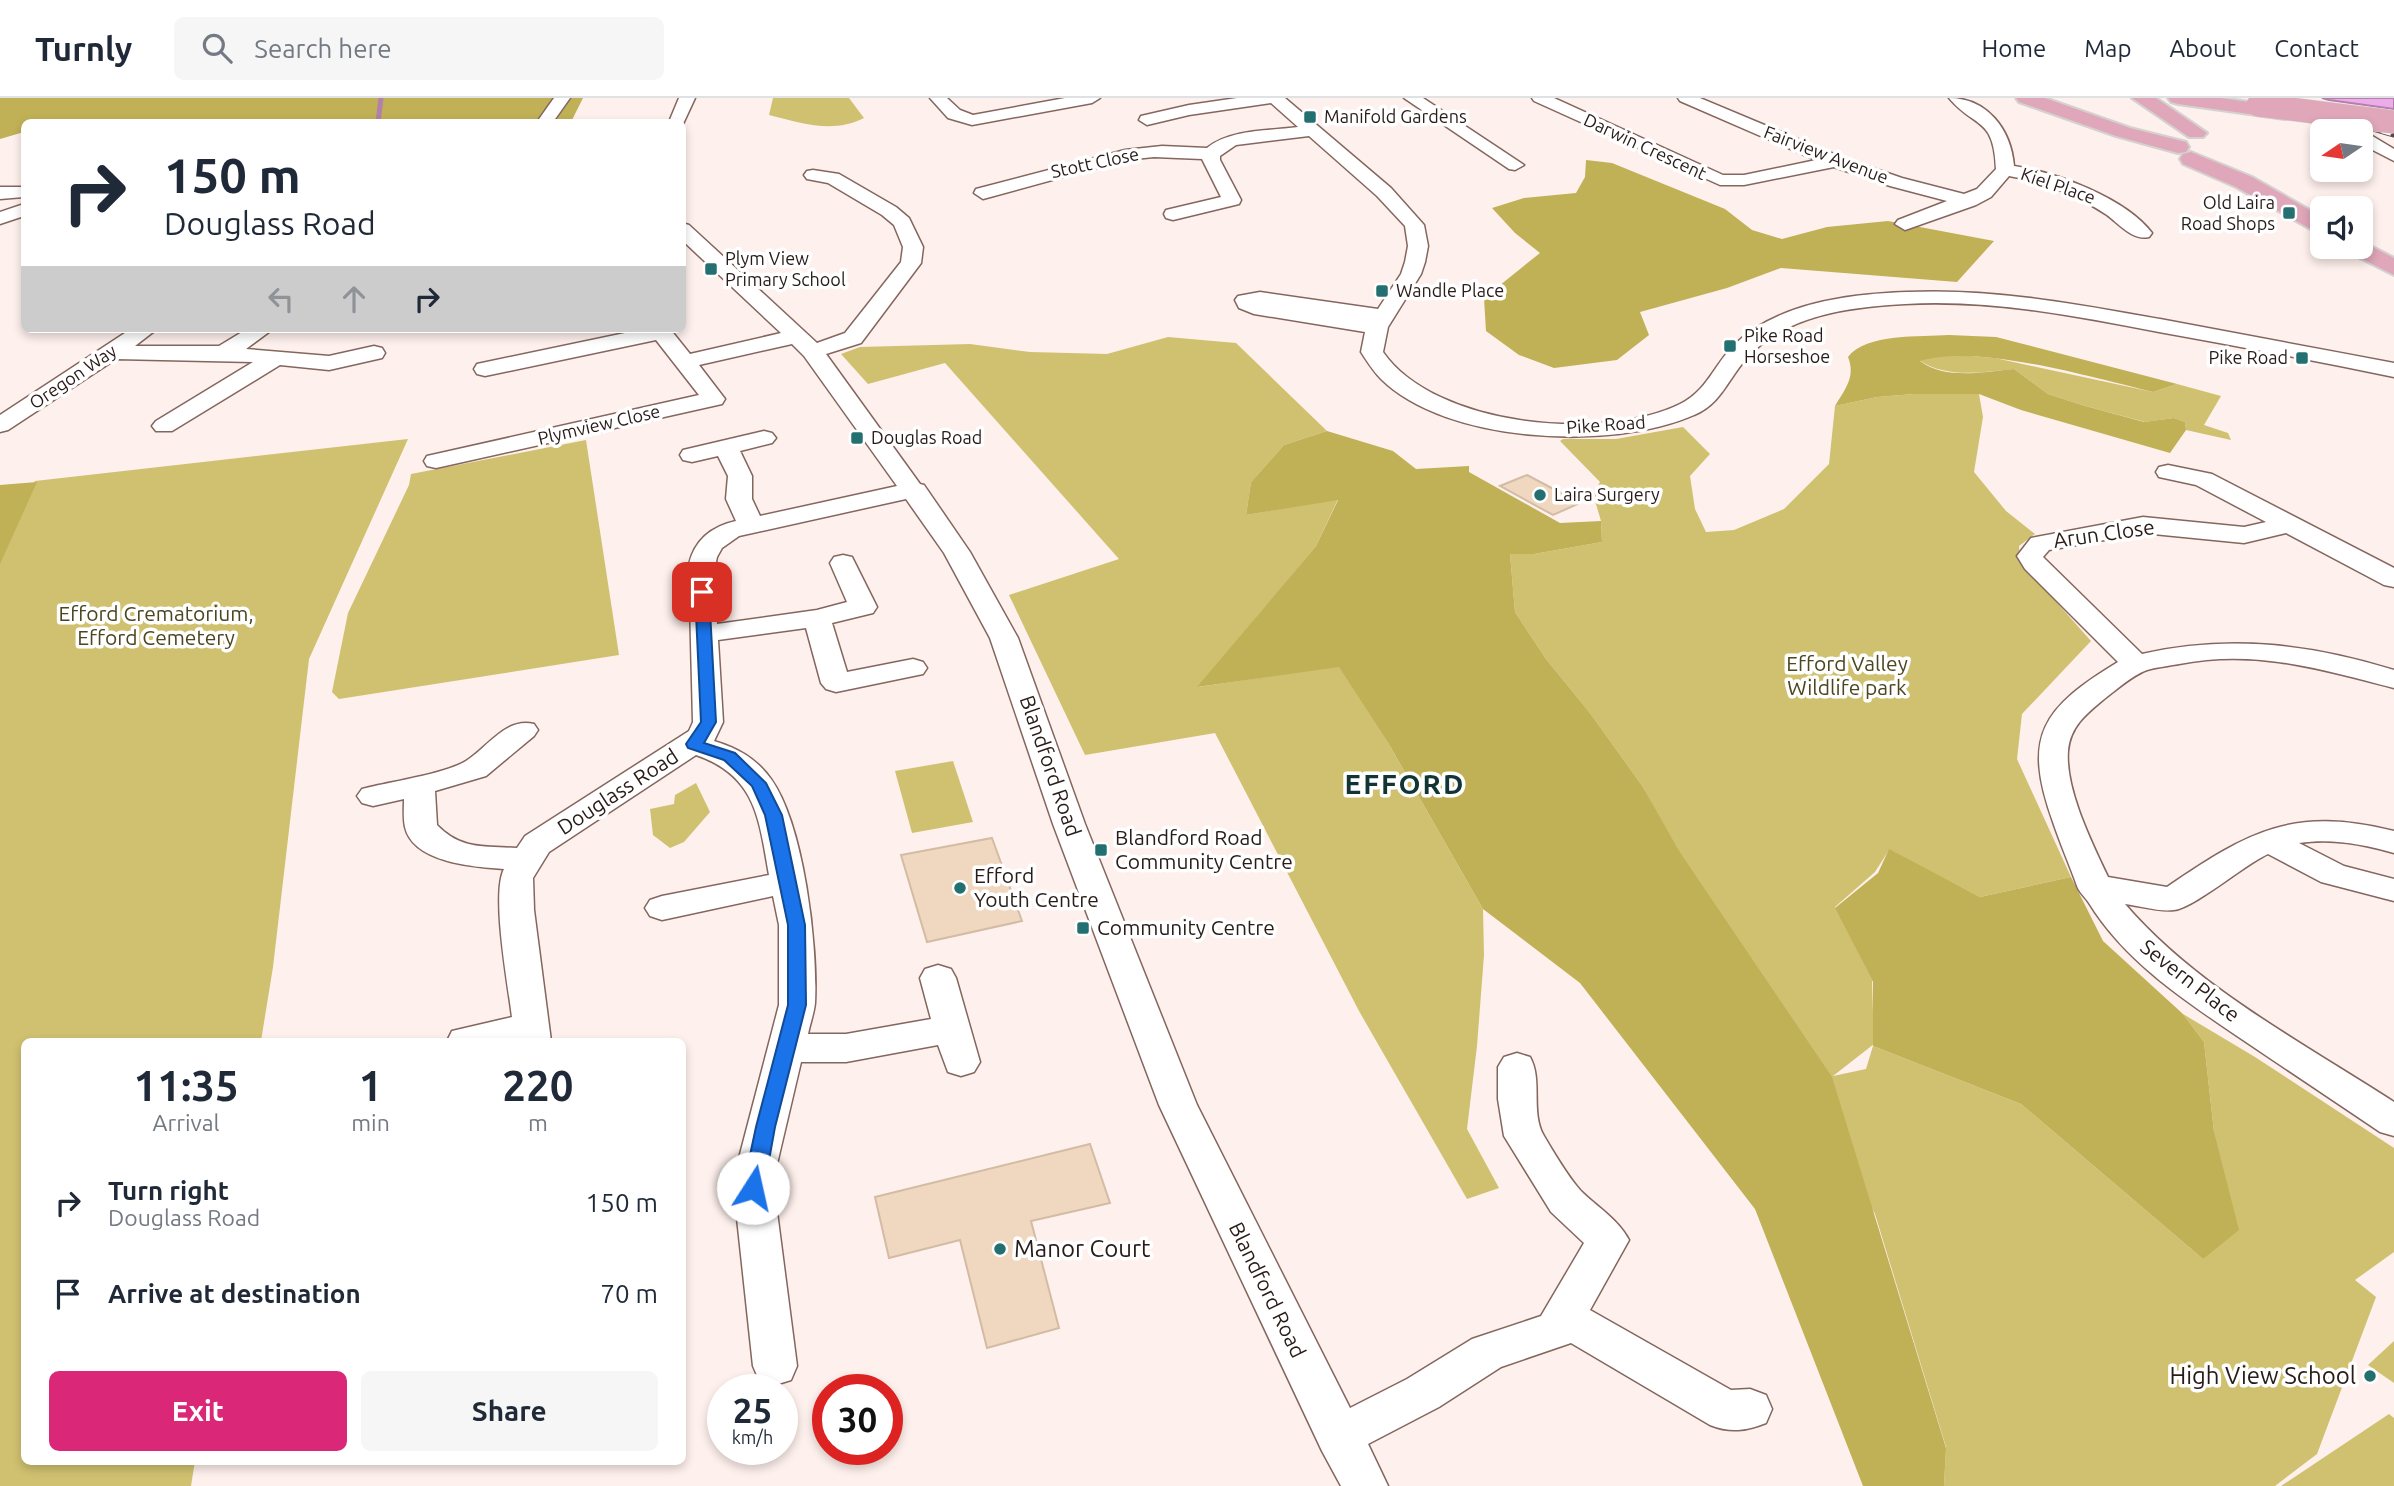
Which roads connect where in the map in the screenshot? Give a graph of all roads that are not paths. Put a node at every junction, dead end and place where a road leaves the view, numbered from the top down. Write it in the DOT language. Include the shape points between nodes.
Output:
graph roads {
  1 [pos="562,98"];
  2 [pos="687,98"];
  3 [pos="938,98"];
  4 [pos="1092,98"];
  5 [pos="1273,98"];
  6 [pos="1412,98"];
  7 [pos="1540,98"];
  8 [pos="1686,98"];
  9 [pos="1957,98"];
  10 [pos="2026,98"];
  11 [pos="2143,98"];
  12 [pos="2178,98"];
  13 [pos="2212,98"];
  14 [pos="547,119"];
  15 [pos="678,119"];
  16 [pos="1147,120"];
  17 [pos="2394,125"];
  18 [pos="1314,130"];
  19 [pos="2373,144"];
  20 [pos="2192,150"];
  21 [pos="1211,154"];
  22 [pos="2394,156"];
  23 [pos="1835,161"];
  24 [pos="1515,165"];
  25 [pos="2005,170"];
  26 [pos="813,175"];
  27 [pos="21,192"];
  28 [pos="0,193"];
  29 [pos="983,193"];
  30 [pos="1969,201"];
  31 [pos="1151,207"];
  32 [pos="21,211"];
  33 [pos="0,218"];
  34 [pos="2310,219"];
  35 [pos="1905,224"];
  36 [pos="686,233"];
  37 [pos="2142,233"];
  38 [pos="2373,256"];
  39 [pos="2394,268"];
  40 [pos="1380,321"];
  41 [pos="140,333"];
  42 [pos="255,333"];
  43 [pos="651,333"];
  44 [pos="662,333"];
  45 [pos="805,344"];
  46 [pos="110,352"];
  47 [pos="224,352"];
  48 [pos="374,353"];
  49 [pos="276,358"];
  50 [pos="684,362"];
  51 [pos="485,369"];
  52 [pos="2394,370"];
  53 [pos="0,425"];
  54 [pos="164,426"];
  55 [pos="764,438"];
  56 [pos="726,449"];
  57 [pos="692,455"];
  58 [pos="436,461"];
  59 [pos="2168,472"];
  60 [pos="915,490"];
  61 [pos="2291,524"];
  62 [pos="751,525"];
  63 [pos="843,563"];
  64 [pos="2394,579"];
  65 [pos="817,618"];
  66 [pos="704,634"];
  67 [pos="2136,664"];
  68 [pos="913,668"];
  69 [pos="2394,679"];
  70 [pos="523,730"];
  71 [pos="693,744"];
  72 [pos="419,786"];
  73 [pos="373,796"];
  74 [pos="2269,841"];
  75 [pos="2394,842"];
  76 [pos="526,859"];
  77 [pos="789,882"];
  78 [pos="2093,885"];
  79 [pos="2394,890"];
  80 [pos="2173,899"];
  81 [pos="662,908"];
  82 [pos="2136,941"];
  83 [pos="938,978"];
  84 [pos="533,1033"];
  85 [pos="490,1038"];
  86 [pos="786,1048"];
  87 [pos="1517,1067"];
  88 [pos="2394,1121"];
  89 [pos="1564,1317"];
  90 [pos="775,1366"];
  91 [pos="1750,1409"];
  92 [pos="1338,1436"];
  93 [pos="1365,1486"];
  1 -- 14 [label="street"];
  2 -- 15 [label="street"];
  3 -- 4 [label="street" via="954,114 972,120"];
  5 -- 16 [label="street"];
  5 -- 18 [label="street"];
  6 -- 24 [label="street"];
  7 -- 23 [label="street, Darwin Crescent" via="1720,180 1744,180"];
  8 -- 23 [label="street, Fairview Avenue"];
  9 -- 25 [label="street" via="1994,127 2003,141"];
  10 -- 20 [label="main road"];
  11 -- 20 [label="main road"];
  12 -- 17 [label="main road, bridge"];
  13 -- 17 [label="main road, bridge"];
  18 -- 21 [label="street, Stott Close" via="1236,140"];
  18 -- 40 [label="street" via="1414,225 1418,246 1411,274"];
  19 -- 22 [label="street"];
  20 -- 34 [label="main road"];
  21 -- 29 [label="street, Stott Close" via="1131,154"];
  21 -- 31 [label="street" via="1238,205 1176,220"];
  23 -- 30 [label="street, Fairview Avenue"];
  25 -- 30 [label="street" via="1990,189"];
  25 -- 37 [label="street, Kiel Place" via="2042,177 2087,194"];
  26 -- 45 [label="street" via="833,178 889,211 902,222 913,247 911,263 853,338 837,345"];
  27 -- 28 [label="street"];
  30 -- 35 [label="street"];
  32 -- 33 [label="street"];
  36 -- 45 [label="street, Blandford Road"];
  38 -- 39 [label="main road"];
  40 -- 40 [label="street" via="1254,308 1245,300 1260,298"];
  40 -- 52 [label="street, Pike Road" via="1372,352 1391,377 1412,391 1482,419 1555,429 1629,427 1668,417 1711,396 1732,360 1768,330 1832,307 1906,298 2018,302"];
  41 -- 46 [label="street, Oregon Way"];
  42 -- 47 [label="street"];
  43 -- 51 [label="street, Plymview Close"];
  44 -- 50 [label="street, Plymview Close"];
  45 -- 50 [label="street"];
  45 -- 60 [label="street, Blandford Road"];
  46 -- 47 [label="street"];
  46 -- 53 [label="street, Oregon Way"];
  47 -- 49 [label="street"];
  48 -- 49 [label="street" via="329,363"];
  49 -- 54 [label="street"];
  50 -- 58 [label="street, Plymview Close" via="714,399"];
  55 -- 56 [label="street"];
  56 -- 57 [label="street"];
  56 -- 62 [label="street" via="740,476 739,499"];
  59 -- 61 [label="street" via="2203,478"];
  60 -- 62 [label="street, Douglass Road"];
  60 -- 92 [label="street, Blandford Road" via="957,552 1004,638 1069,824 1178,1105"];
  61 -- 64 [label="street"];
  61 -- 67 [label="street, Arun Close" via="2244,535 2143,525 2033,549 2034,563"];
  62 -- 66 [label="street, Douglass Road" via="712,541 702,555"];
  63 -- 65 [label="street" via="863,607"];
  65 -- 66 [label="street"];
  65 -- 68 [label="street" via="836,683"];
  66 -- 71 [label="street, Douglass Road" via="708,722"];
  67 -- 69 [label="street, Severn Place" via="2211,651 2250,650 2355,666"];
  67 -- 78 [label="street, Severn Place" via="2091,695 2055,732 2052,776"];
  70 -- 72 [label="street" via="475,769"];
  71 -- 76 [label="street, Douglass Road" via="537,844"];
  71 -- 77 [label="street" via="729,757 758,783 774,815"];
  72 -- 73 [label="street"];
  72 -- 76 [label="street" via="421,828 439,847 471,856"];
  74 -- 75 [label="street" via="2290,832 2321,828"];
  74 -- 79 [label="street" via="2333,874"];
  74 -- 80 [label="street" via="2231,859"];
  76 -- 84 [label="street, Douglass Road" via="516,878 517,910"];
  77 -- 81 [label="street"];
  77 -- 86 [label="street" via="798,970 797,1005"];
  78 -- 80 [label="street"];
  78 -- 82 [label="street, Severn Place"];
  80 -- 82 [label="street"];
  82 -- 88 [label="street, Severn Place" via="2228,1012"];
  83 -- 86 [label="street" via="957,1046"];
  84 -- 85 [label="street"];
  86 -- 90 [label="street" via="753,1181"];
  87 -- 89 [label="street" via="1523,1136 1565,1200 1608,1240"];
  89 -- 91 [label="street" via="1726,1410"];
  89 -- 92 [label="street" via="1556,1330 1487,1352 1423,1393"];
  92 -- 93 [label="street, Blandford Road"];
}
